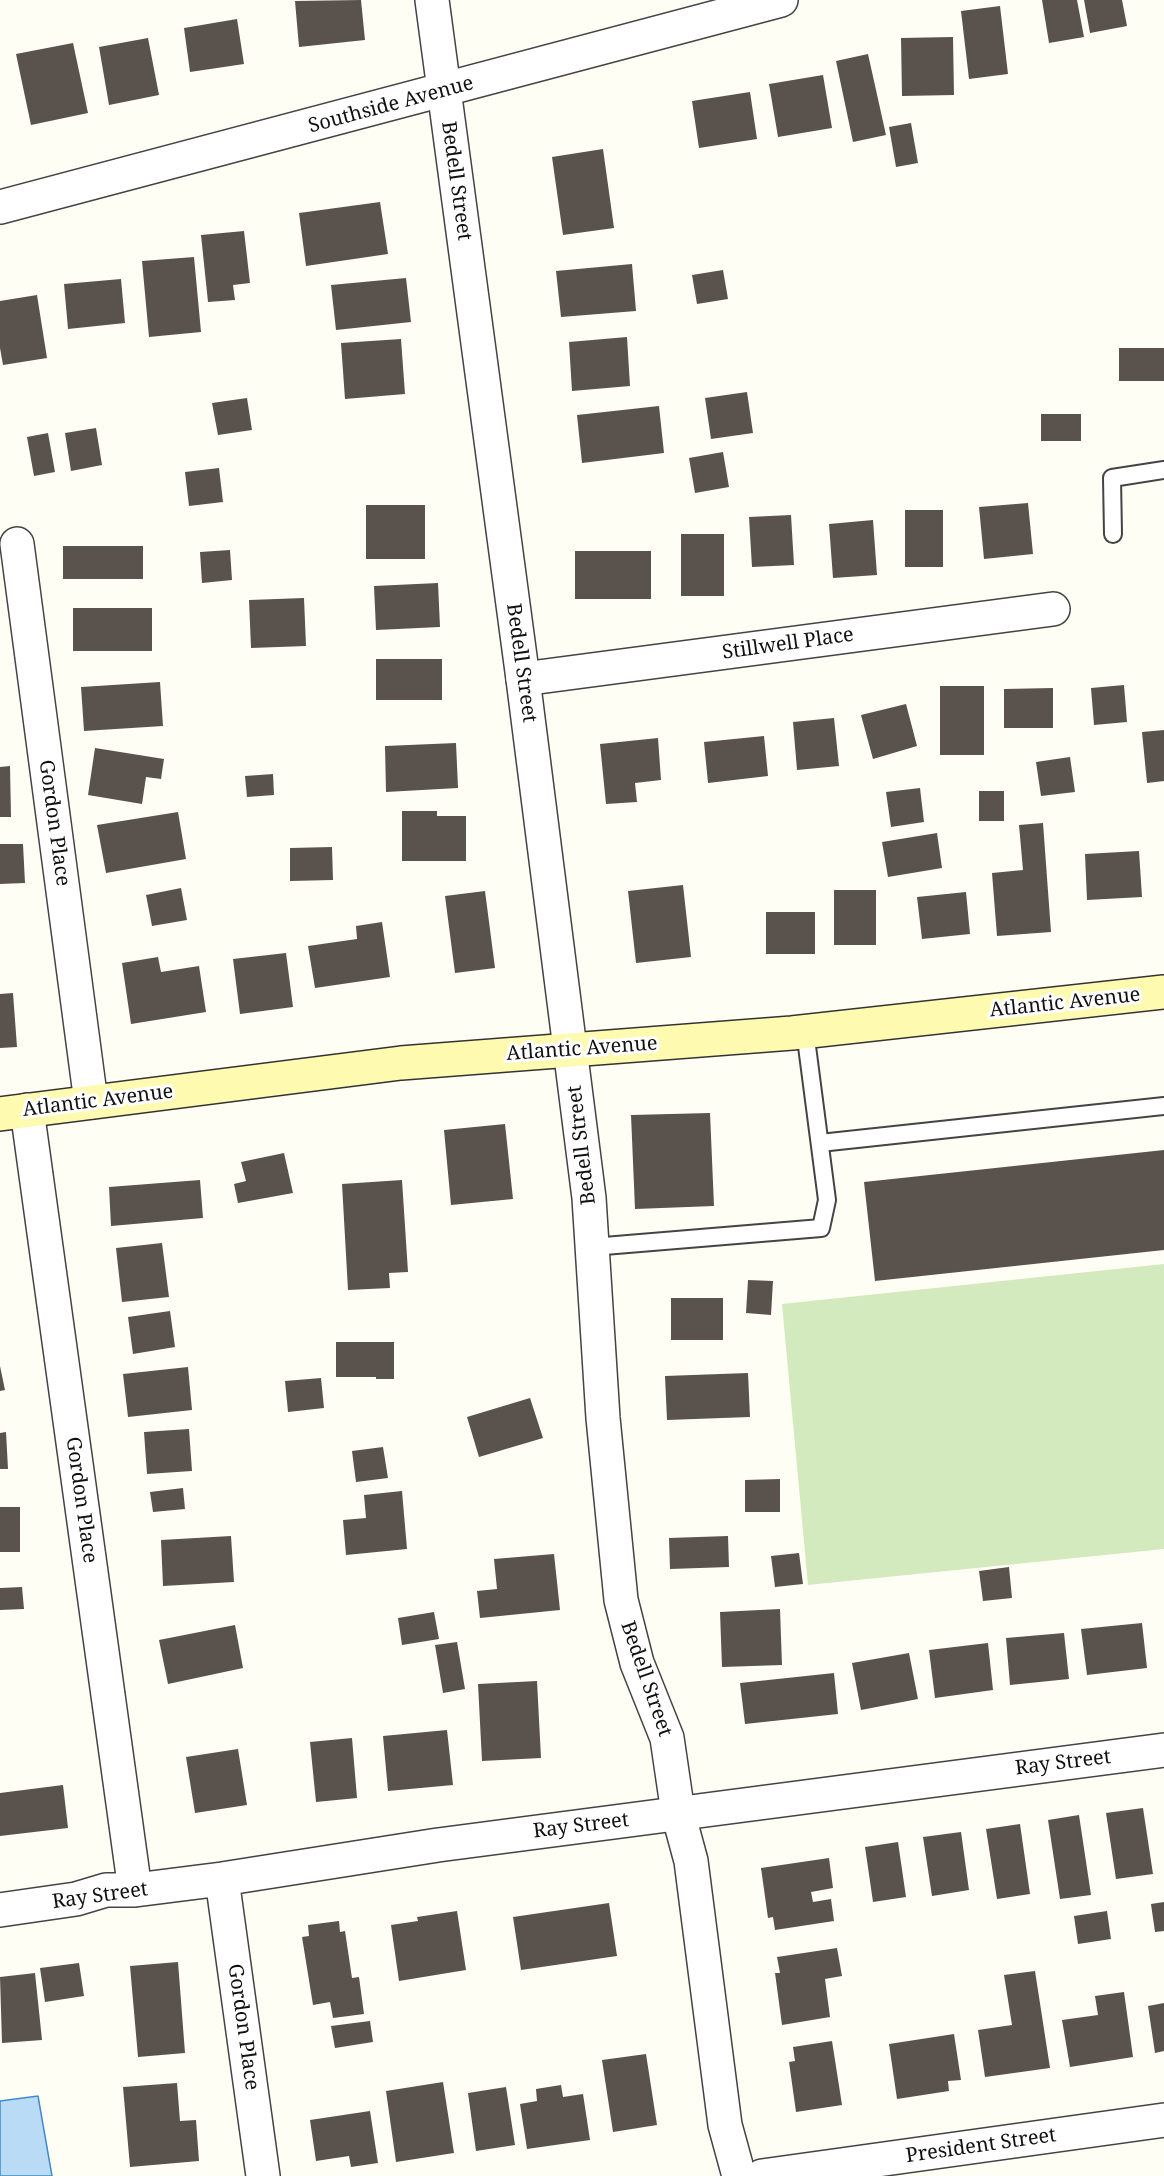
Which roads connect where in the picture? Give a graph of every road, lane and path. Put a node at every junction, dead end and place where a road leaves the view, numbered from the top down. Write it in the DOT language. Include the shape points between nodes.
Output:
graph roads {
  1 [pos="432,0"];
  2 [pos="781,0"];
  3 [pos="444,91"];
  4 [pos="0,207"];
  5 [pos="1164,470"];
  6 [pos="1113,534"];
  7 [pos="16,544"];
  8 [pos="1053,609"];
  9 [pos="523,679"];
  10 [pos="1164,992"];
  11 [pos="806,1031"];
  12 [pos="570,1049"];
  13 [pos="91,1102"];
  14 [pos="1164,1106"];
  15 [pos="13,1112"];
  16 [pos="819,1143"];
  17 [pos="592,1247"];
  18 [pos="1164,1750"];
  19 [pos="678,1813"];
  20 [pos="222,1879"];
  21 [pos="135,1890"];
  22 [pos="0,1910"];
  23 [pos="1164,2120"];
  24 [pos="264,2176"];
  25 [pos="739,2176"];
  26 [pos="762,2176"];
  1 -- 3 [label="street, Bedell Street"];
  2 -- 3 [label="street, Southside Avenue"];
  3 -- 4 [label="street, Southside Avenue"];
  3 -- 9 [label="street, Bedell Street"];
  5 -- 6 [label="lane" via="1112,478"];
  7 -- 13 [label="street, Gordon Place"];
  8 -- 9 [label="street, Stillwell Place"];
  9 -- 12 [label="street, Bedell Street"];
  10 -- 11 [label="main road, Atlantic Avenue"];
  11 -- 12 [label="main road, Atlantic Avenue"];
  11 -- 16 [label="lane"];
  12 -- 13 [label="main road, Atlantic Avenue" via="401,1063"];
  12 -- 17 [label="street, Bedell Street"];
  13 -- 15 [label="main road, Atlantic Avenue"];
  14 -- 16 [label="lane"];
  15 -- 21 [label="street, Gordon Place"];
  16 -- 17 [label="lane" via="827,1200 821,1228"];
  17 -- 19 [label="street, Bedell Street" via="603,1418 621,1600 637,1663 667,1738"];
  18 -- 19 [label="street, Ray Street"];
  19 -- 20 [label="street, Ray Street"];
  19 -- 25 [label="street, Bedell Street" via="691,1861 725,2125"];
  20 -- 21 [label="street, Ray Street"];
  20 -- 24 [label="street, Gordon Place"];
  21 -- 22 [label="street, Ray Street" via="106,1890 76,1899"];
  23 -- 26 [label="street, President Street"];
}
